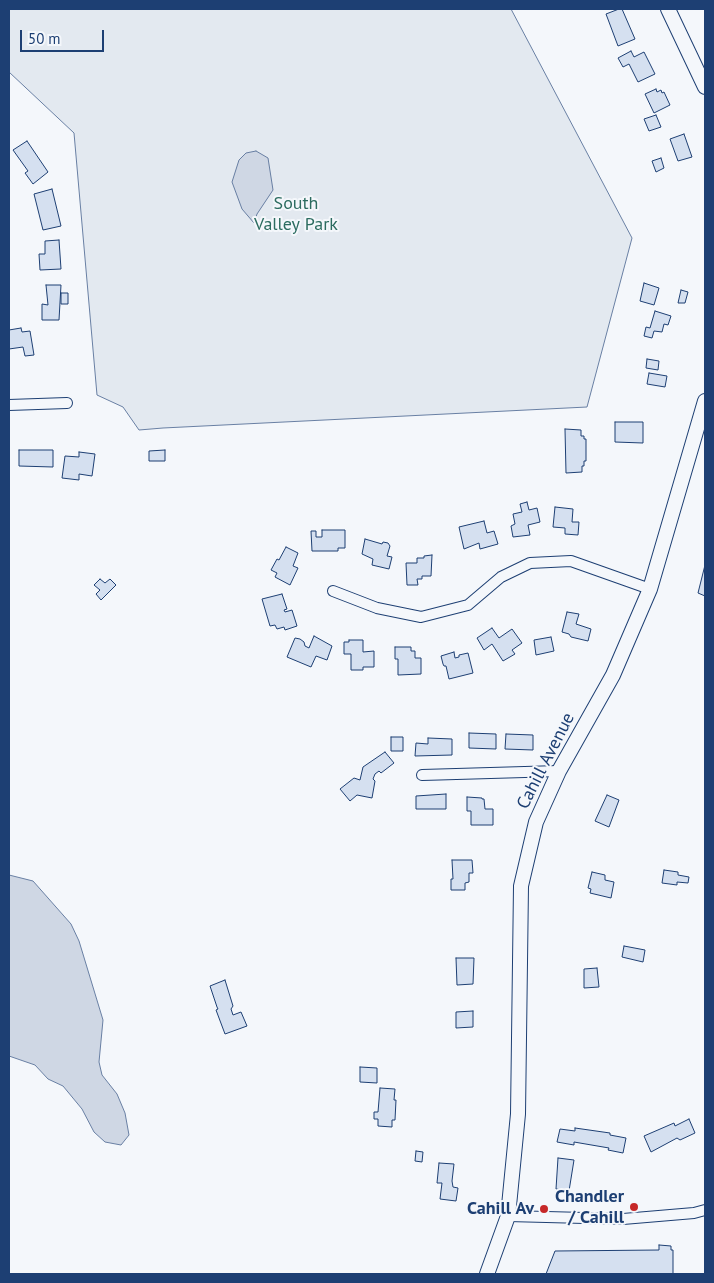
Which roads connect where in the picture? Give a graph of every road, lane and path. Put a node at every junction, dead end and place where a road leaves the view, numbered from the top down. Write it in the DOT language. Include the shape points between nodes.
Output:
graph roads {
  1 [pos="668,9"];
  2 [pos="705,87"];
  3 [pos="705,400"];
  4 [pos="67,403"];
  5 [pos="9,405"];
  6 [pos="650,589"];
  7 [pos="333,591"];
  8 [pos="559,771"];
  9 [pos="422,775"];
  10 [pos="705,1210"];
  11 [pos="508,1216"];
  12 [pos="487,1274"];
  1 -- 2 [label="street"];
  3 -- 6 [label="street, Cahill Avenue"];
  4 -- 5 [label="street"];
  6 -- 7 [label="street" via="571,561 530,563 501,577 468,605 421,617 377,608"];
  6 -- 8 [label="street, Cahill Avenue" via="613,675"];
  8 -- 9 [label="street"];
  8 -- 11 [label="street, Cahill Avenue" via="536,822 521,886 518,1114"];
  10 -- 11 [label="street" via="623,1219"];
  11 -- 12 [label="street, Cahill Avenue"];
}
